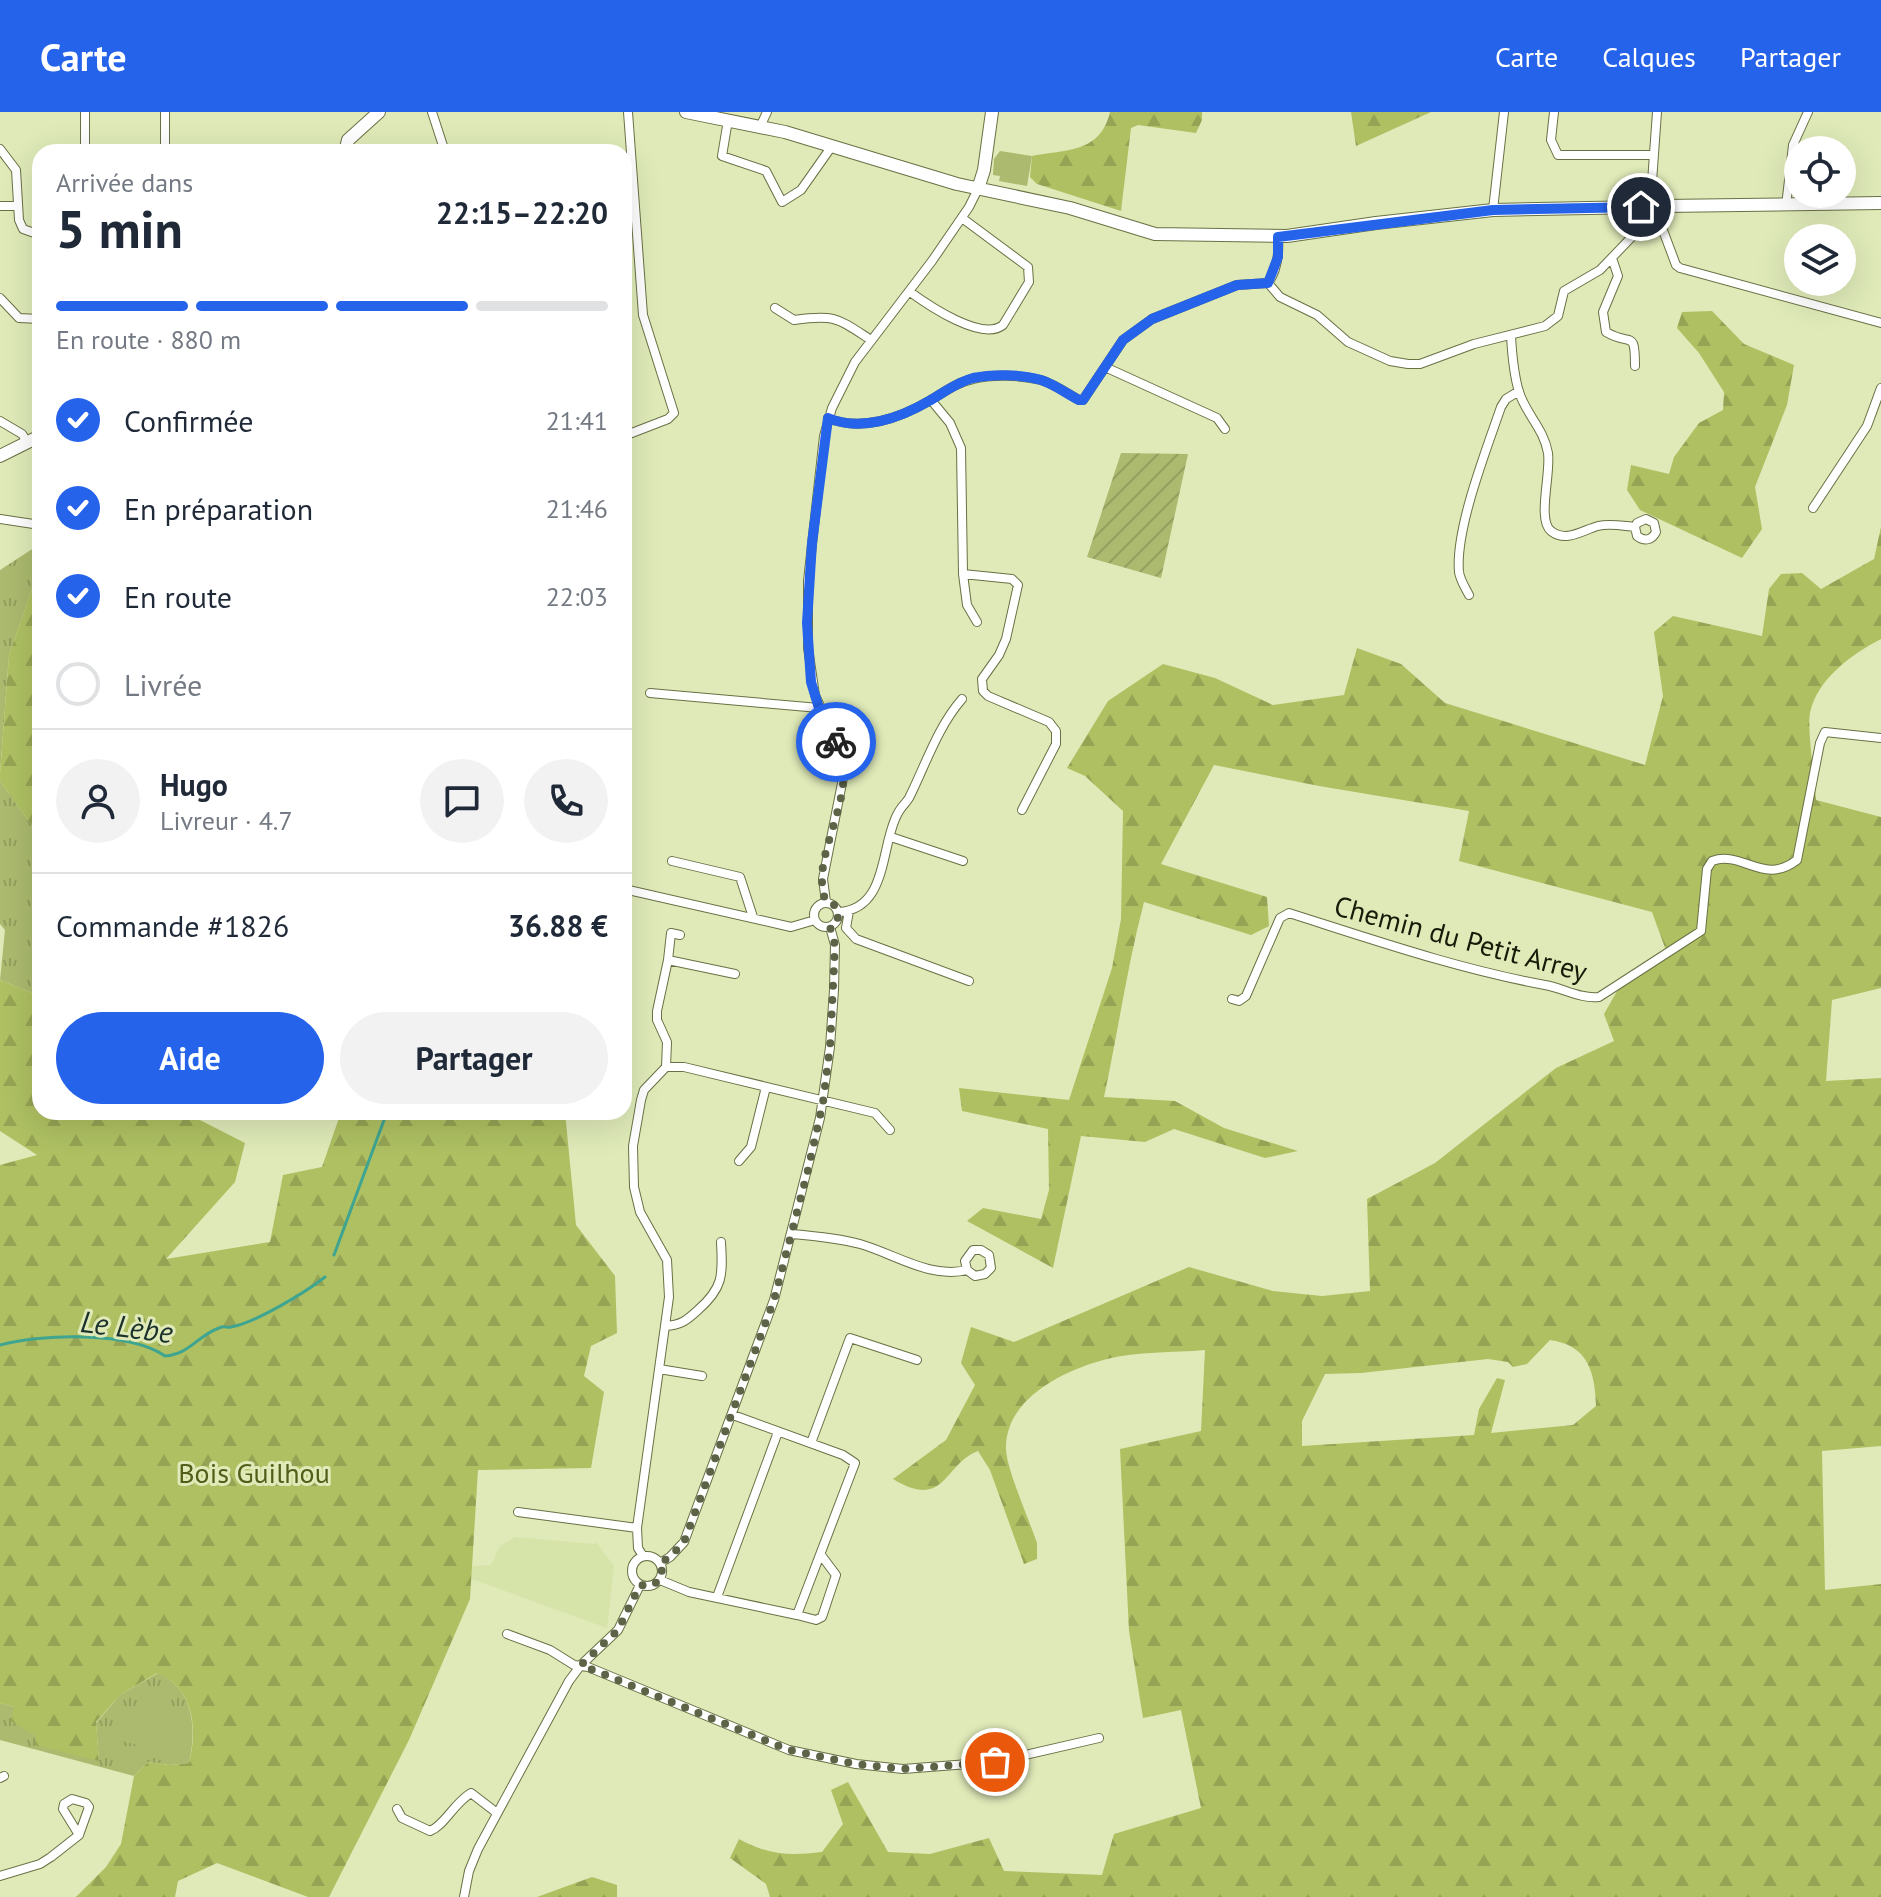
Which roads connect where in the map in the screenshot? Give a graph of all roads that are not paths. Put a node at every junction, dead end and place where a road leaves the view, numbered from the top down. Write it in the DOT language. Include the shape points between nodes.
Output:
graph roads {
  1 [pos="85,112"];
  2 [pos="165,112"];
  3 [pos="379,112"];
  4 [pos="432,112"];
  5 [pos="628,112"];
  6 [pos="686,112"];
  7 [pos="767,112"];
  8 [pos="992,112"];
  9 [pos="1504,112"];
  10 [pos="1554,112"];
  11 [pos="1657,112"];
  12 [pos="1808,112"];
  13 [pos="728,120"];
  14 [pos="760,127"];
  15 [pos="1797,136"];
  16 [pos="85,144"];
  17 [pos="165,144"];
  18 [pos="347,144"];
  19 [pos="442,144"];
  20 [pos="630,144"];
  21 [pos="832,146"];
  22 [pos="0,149"];
  23 [pos="1654,155"];
  24 [pos="632,166"];
  25 [pos="978,189"];
  26 [pos="1651,196"];
  27 [pos="1881,203"];
  28 [pos="1856,204"];
  29 [pos="0,206"];
  30 [pos="18,206"];
  31 [pos="1784,206"];
  32 [pos="1493,210"];
  33 [pos="1653,212"];
  34 [pos="962,218"];
  35 [pos="32,232"];
  36 [pos="1278,237"];
  37 [pos="1612,258"];
  38 [pos="1268,283"];
  39 [pos="910,292"];
  40 [pos="0,298"];
  41 [pos="775,308"];
  42 [pos="32,319"];
  43 [pos="1881,323"];
  44 [pos="1511,336"];
  45 [pos="871,340"];
  46 [pos="1635,366"];
  47 [pos="1105,367"];
  48 [pos="1881,388"];
  49 [pos="1519,391"];
  50 [pos="931,400"];
  51 [pos="828,418"];
  52 [pos="0,421"];
  53 [pos="1225,429"];
  54 [pos="632,433"];
  55 [pos="32,441"];
  56 [pos="28,443"];
  57 [pos="0,456"];
  58 [pos="1813,508"];
  59 [pos="0,519"];
  60 [pos="32,524"];
  61 [pos="1635,527"];
  62 [pos="963,574"];
  63 [pos="1469,595"];
  64 [pos="977,622"];
  65 [pos="650,693"];
  66 [pos="962,699"];
  67 [pos="819,708"];
  68 [pos="1881,738"];
  69 [pos="1022,810"];
  70 [pos="891,837"];
  71 [pos="672,861"];
  72 [pos="963,861"];
  73 [pos="632,891"];
  74 [pos="826,902"];
  75 [pos="844,912"];
  76 [pos="753,917"];
  77 [pos="815,920"];
  78 [pos="830,927"];
  79 [pos="680,935"];
  80 [pos="668,960"];
  81 [pos="735,974"];
  82 [pos="969,981"];
  83 [pos="1232,999"];
  84 [pos="666,1067"];
  85 [pos="766,1087"];
  86 [pos="823,1102"];
  87 [pos="890,1130"];
  88 [pos="739,1161"];
  89 [pos="792,1234"];
  90 [pos="721,1242"];
  91 [pos="967,1270"];
  92 [pos="665,1326"];
  93 [pos="917,1360"];
  94 [pos="659,1369"];
  95 [pos="702,1376"];
  96 [pos="733,1415"];
  97 [pos="778,1432"];
  98 [pos="811,1443"];
  99 [pos="518,1512"];
  100 [pos="637,1528"];
  101 [pos="821,1555"];
  102 [pos="643,1556"];
  103 [pos="660,1563"];
  104 [pos="660,1580"];
  105 [pos="640,1585"];
  106 [pos="717,1597"];
  107 [pos="797,1615"];
  108 [pos="507,1634"];
  109 [pos="581,1665"];
  110 [pos="1099,1738"];
  111 [pos="397,1809"];
  112 [pos="497,1813"];
  113 [pos="79,1835"];
  114 [pos="0,1876"];
  115 [pos="464,1897"];
  1 -- 16 [label="street"];
  2 -- 17 [label="street"];
  3 -- 18 [label="street"];
  4 -- 19 [label="street"];
  5 -- 20 [label="street"];
  6 -- 13 [label="street"];
  7 -- 14 [label="street"];
  8 -- 25 [label="street"];
  9 -- 32 [label="street"];
  10 -- 23 [label="street" via="1551,140 1558,155"];
  11 -- 23 [label="street"];
  12 -- 15 [label="street"];
  13 -- 14 [label="street"];
  13 -- 21 [label="street" via="722,156 766,171 782,202 801,190"];
  14 -- 21 [label="street"];
  21 -- 25 [label="street"];
  22 -- 30 [label="street" via="16,170"];
  23 -- 26 [label="street"];
  24 -- 54 [label="street" via="643,315 674,413"];
  25 -- 34 [label="street"];
  25 -- 36 [label="street" via="1070,208 1155,234"];
  26 -- 33 [label="street" via="1643,202"];
  27 -- 28 [label="street"];
  29 -- 30 [label="street"];
  30 -- 35 [label="street" via="23,229"];
  31 -- 33 [label="street"];
  32 -- 33 [label="street"];
  32 -- 36 [label="street"];
  33 -- 37 [label="street"];
  33 -- 43 [label="street" via="1680,268"];
  34 -- 39 [label="street"];
  34 -- 39 [label="street" via="1028,267 1029,282 1003,325 988,331 940,313"];
  36 -- 38 [label="street" via="1278,257"];
  37 -- 44 [label="street" via="1564,291 1558,316 1545,326"];
  37 -- 46 [label="street" via="1618,276 1603,312 1606,332 1631,340"];
  38 -- 44 [label="street" via="1280,297 1317,315 1348,342 1390,361 1420,364"];
  38 -- 47 [label="street" via="1237,285 1152,319 1123,340"];
  39 -- 45 [label="street"];
  40 -- 42 [label="street" via="19,318"];
  41 -- 45 [label="street" via="794,320 838,319"];
  44 -- 49 [label="street"];
  45 -- 51 [label="street"];
  47 -- 50 [label="street" via="1083,400 1044,381 991,377 961,382"];
  47 -- 53 [label="street" via="1217,418"];
  48 -- 58 [label="street" via="1867,426"];
  49 -- 61 [label="street" via="1547,450 1544,519 1549,530 1571,536 1599,526"];
  49 -- 63 [label="street" via="1501,407 1464,529 1459,568"];
  50 -- 51 [label="street" via="867,423"];
  50 -- 62 [label="street" via="961,448"];
  51 -- 67 [label="street" via="807,599 811,682"];
  52 -- 56 [label="street"];
  55 -- 56 [label="street"];
  56 -- 57 [label="street"];
  59 -- 60 [label="street"];
  62 -- 64 [label="street" via="967,605"];
  62 -- 69 [label="street" via="1012,579 1018,585 1006,639 982,685 988,696 1049,722 1056,731 1056,744"];
  65 -- 67 [label="street"];
  66 -- 70 [label="street" via="897,813"];
  67 -- 74 [label="street" via="839,748 844,773 823,879"];
  68 -- 83 [label="street, Chemin du Petit Arrey" via="1825,732 1797,860 1775,871 1725,858 1712,861 1701,931 1599,997 1481,972 1289,913 1280,918 1246,996"];
  70 -- 72 [label="street"];
  70 -- 75 [label="street" via="876,885 867,899"];
  71 -- 76 [label="street" via="740,877"];
  73 -- 76 [label="street"];
  74 -- 75 [label="street"];
  74 -- 77 [label="street" via="816,908"];
  75 -- 78 [label="street"];
  75 -- 82 [label="street" via="846,928 856,939"];
  76 -- 77 [label="street" via="791,927"];
  77 -- 78 [label="street"];
  78 -- 86 [label="street" via="834,990"];
  79 -- 80 [label="street" via="671,933"];
  80 -- 81 [label="street"];
  80 -- 84 [label="street" via="657,1011 667,1042"];
  84 -- 85 [label="street"];
  84 -- 92 [label="street" via="644,1090 633,1146 640,1212 667,1260"];
  85 -- 86 [label="street"];
  85 -- 88 [label="street" via="751,1147"];
  86 -- 87 [label="street" via="875,1113"];
  86 -- 89 [label="street"];
  89 -- 91 [label="street" via="862,1244 941,1273"];
  89 -- 96 [label="street"];
  90 -- 92 [label="street" via="723,1268 716,1294 682,1325"];
  92 -- 94 [label="street"];
  93 -- 98 [label="street" via="850,1338"];
  94 -- 95 [label="street"];
  94 -- 100 [label="street"];
  96 -- 97 [label="street"];
  96 -- 103 [label="street" via="684,1542"];
  97 -- 98 [label="street"];
  97 -- 106 [label="street"];
  98 -- 101 [label="street" via="855,1463"];
  99 -- 100 [label="street"];
  100 -- 102 [label="street"];
  101 -- 107 [label="street"];
  101 -- 107 [label="street" via="836,1575 822,1617"];
  102 -- 103 [label="street"];
  102 -- 105 [label="street" via="632,1572"];
  103 -- 104 [label="street"];
  104 -- 105 [label="street"];
  104 -- 106 [label="street"];
  105 -- 109 [label="street" via="618,1630"];
  106 -- 107 [label="street"];
  108 -- 109 [label="street"];
  109 -- 110 [label="street" via="789,1750 856,1764 903,1769 995,1762"];
  109 -- 112 [label="street"];
  111 -- 112 [label="street" via="402,1818 430,1831 471,1793"];
  112 -- 115 [label="street" via="472,1860"];
  113 -- 114 [label="street" via="40,1864"];
}
